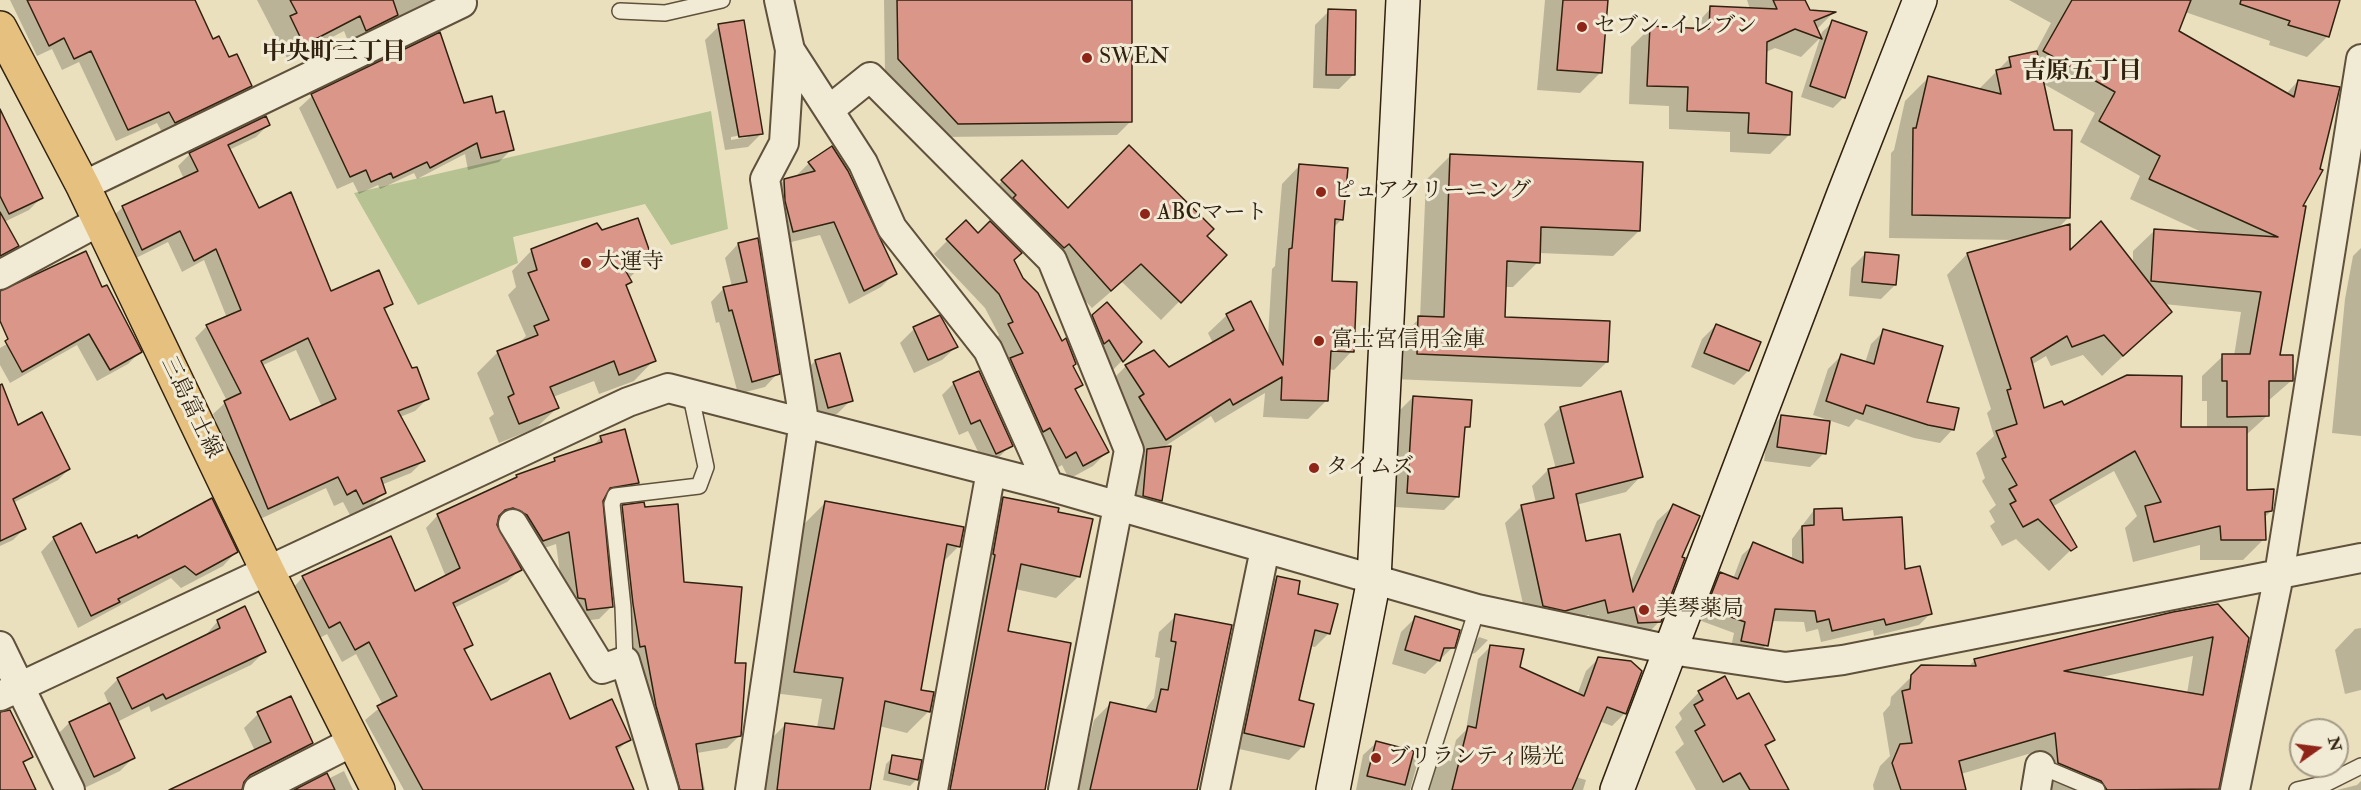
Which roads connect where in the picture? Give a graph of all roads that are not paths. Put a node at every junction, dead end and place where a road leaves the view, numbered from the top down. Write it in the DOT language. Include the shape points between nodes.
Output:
graph roads {
  1 [pos="722,0"];
  2 [pos="779,0"];
  3 [pos="1403,0"];
  4 [pos="1920,0"];
  5 [pos="462,3"];
  6 [pos="620,11"];
  7 [pos="0,28"];
  8 [pos="790,50"];
  9 [pos="2361,59"];
  10 [pos="829,110"];
  11 [pos="82,186"];
  12 [pos="100,221"];
  13 [pos="0,275"];
  14 [pos="690,392"];
  15 [pos="804,421"];
  16 [pos="991,471"];
  17 [pos="1049,486"];
  18 [pos="1118,508"];
  19 [pos="513,524"];
  20 [pos="1265,549"];
  21 [pos="2361,558"];
  22 [pos="268,572"];
  23 [pos="2278,574"];
  24 [pos="1374,579"];
  25 [pos="1477,609"];
  26 [pos="0,646"];
  27 [pos="1671,650"];
  28 [pos="624,661"];
  29 [pos="10,691"];
  30 [pos="354,741"];
  31 [pos="2361,766"];
  32 [pos="2038,778"];
  33 [pos="70,790"];
  34 [pos="258,790"];
  35 [pos="378,790"];
  36 [pos="664,790"];
  37 [pos="750,790"];
  38 [pos="933,790"];
  39 [pos="1063,790"];
  40 [pos="1215,790"];
  41 [pos="1333,790"];
  42 [pos="1420,790"];
  43 [pos="1617,790"];
  44 [pos="2097,790"];
  45 [pos="2235,790"];
  46 [pos="2297,790"];
  1 -- 6 [label="lane" via="665,13"];
  2 -- 8 [label="street"];
  3 -- 24 [label="street"];
  4 -- 27 [label="street"];
  5 -- 11 [label="street"];
  7 -- 11 [label="main road, 三島富士線"];
  8 -- 10 [label="street"];
  8 -- 15 [label="street" via="784,143 765,179"];
  9 -- 23 [label="street"];
  10 -- 17 [label="street" via="863,163 892,228 988,350"];
  10 -- 18 [label="street" via="870,77 1052,260 1129,450"];
  11 -- 12 [label="main road, 三島富士線"];
  12 -- 13 [label="street"];
  12 -- 22 [label="main road, 三島富士線"];
  14 -- 15 [label="street"];
  14 -- 22 [label="street" via="668,388 628,402"];
  14 -- 28 [label="lane" via="706,467 699,486 615,496 612,504 623,608"];
  15 -- 16 [label="street"];
  15 -- 37 [label="street"];
  16 -- 17 [label="street"];
  16 -- 38 [label="street"];
  17 -- 18 [label="street"];
  18 -- 20 [label="street"];
  18 -- 39 [label="street"];
  19 -- 28 [label="street" via="602,669"];
  20 -- 24 [label="street"];
  20 -- 40 [label="street"];
  21 -- 23 [label="street"];
  22 -- 29 [label="street"];
  22 -- 30 [label="main road, 三島富士線"];
  23 -- 27 [label="street" via="1843,660 1786,667"];
  23 -- 45 [label="street"];
  24 -- 25 [label="street"];
  24 -- 41 [label="street"];
  25 -- 27 [label="street"];
  25 -- 42 [label="lane"];
  26 -- 29 [label="street"];
  27 -- 43 [label="street"];
  28 -- 36 [label="street"];
  29 -- 33 [label="street"];
  30 -- 34 [label="street"];
  30 -- 35 [label="main road, 三島富士線"];
  31 -- 46 [label="lane" via="2327,783"];
  32 -- 44 [label="lane"];
}
